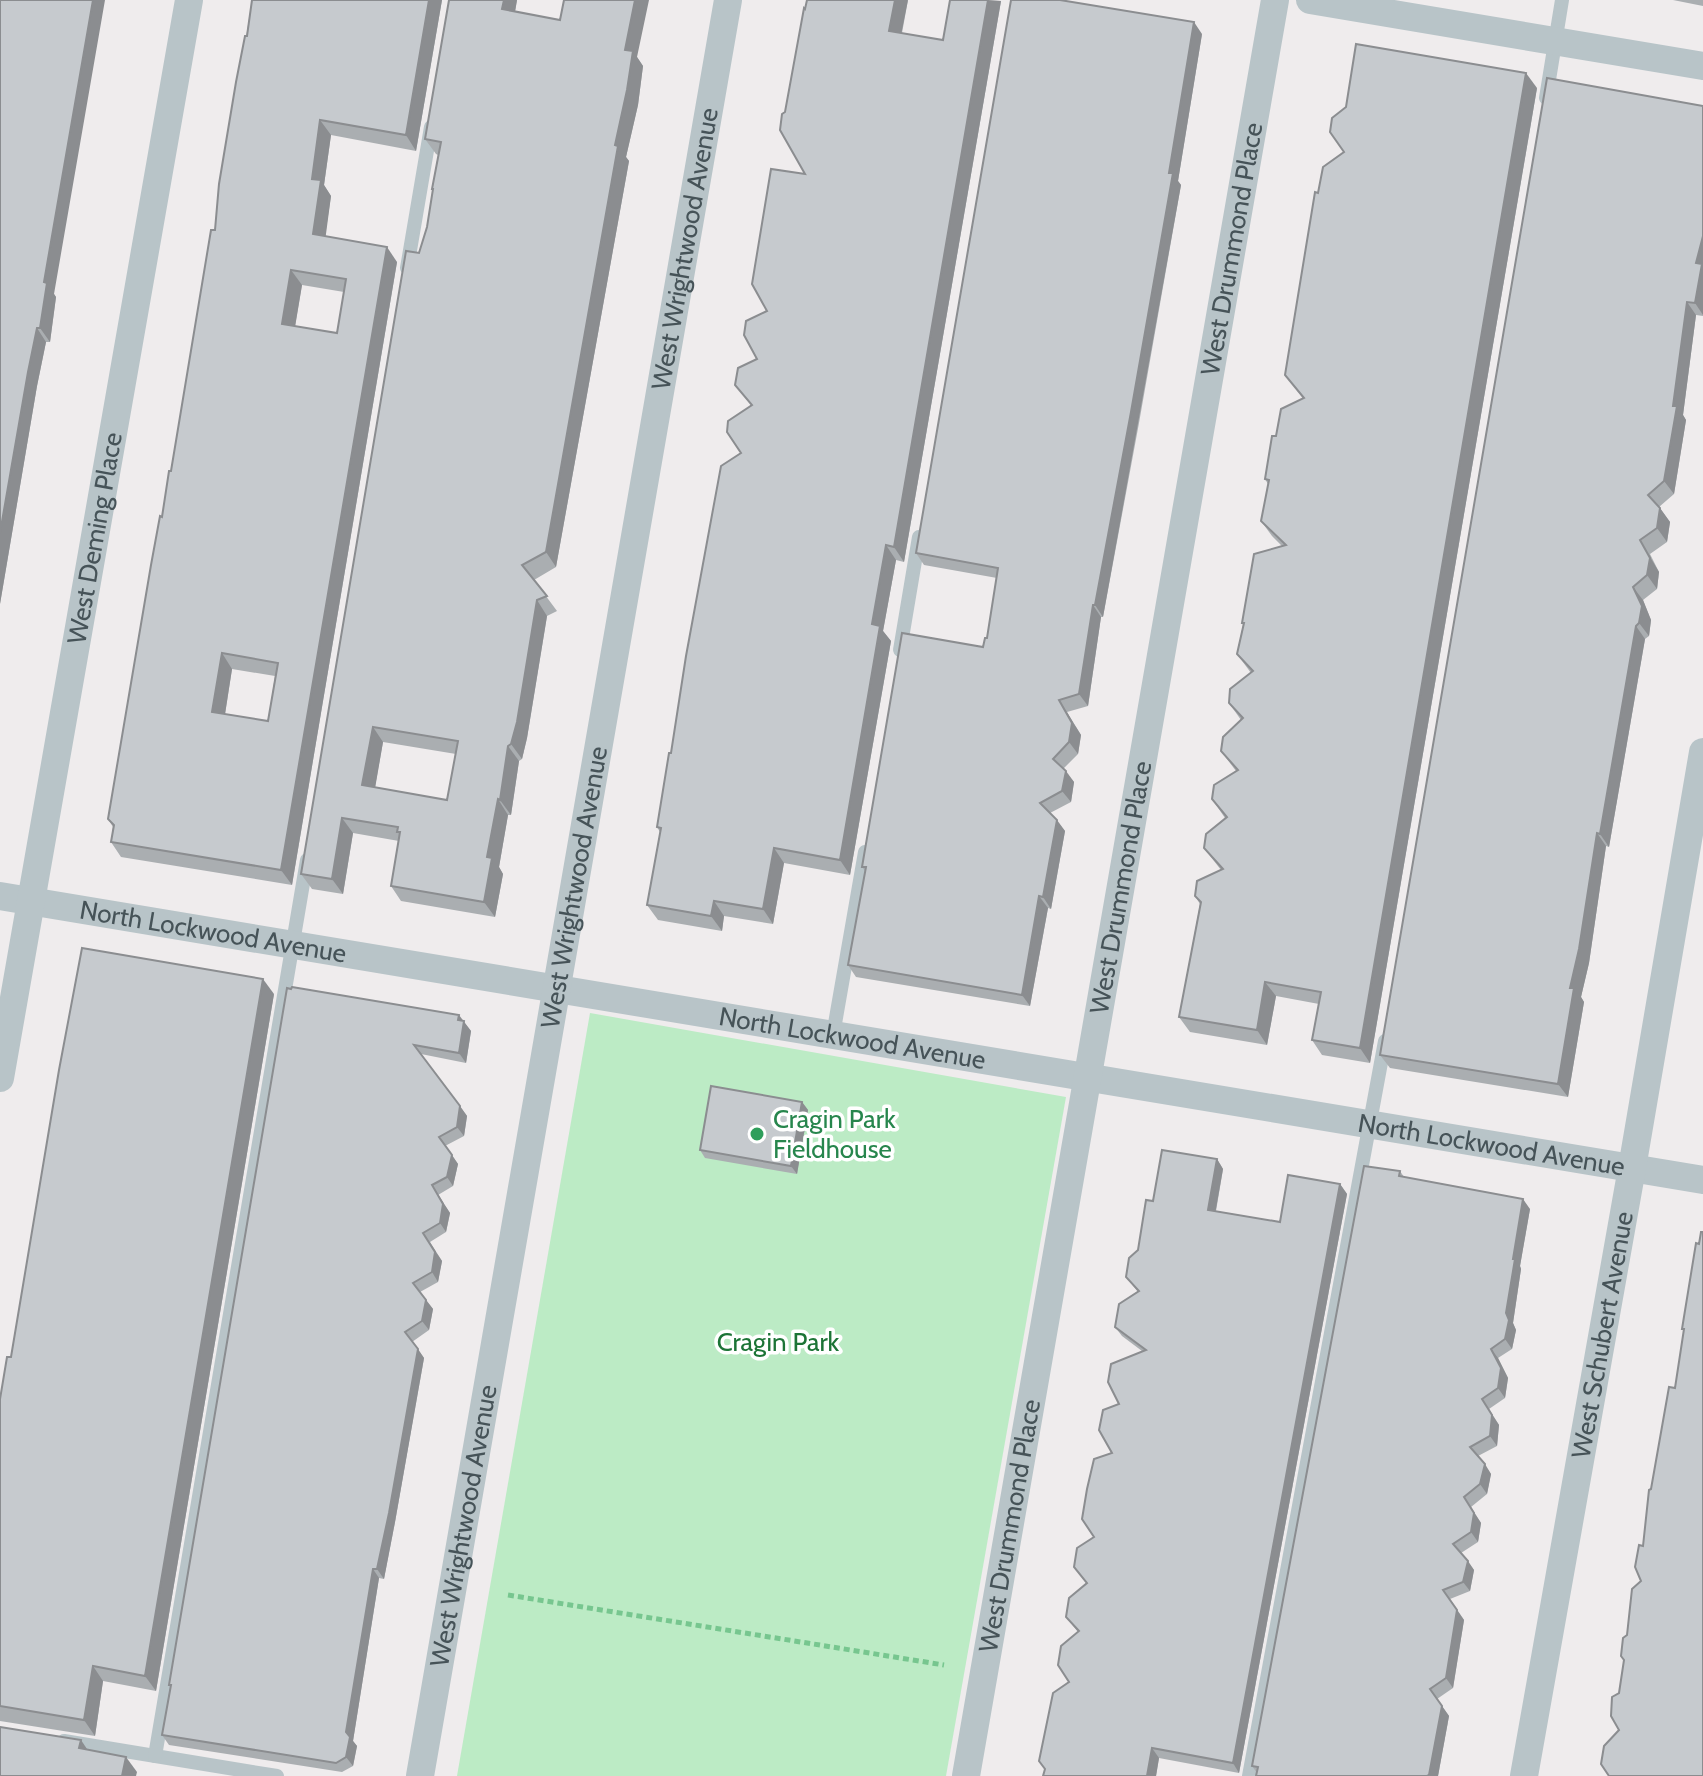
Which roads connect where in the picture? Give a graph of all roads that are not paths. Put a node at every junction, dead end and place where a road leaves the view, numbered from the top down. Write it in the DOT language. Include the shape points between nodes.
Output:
graph roads {
  1 [pos="189,0"];
  2 [pos="728,0"];
  3 [pos="1275,0"];
  4 [pos="1310,0"];
  5 [pos="1562,0"];
  6 [pos="1555,41"];
  7 [pos="1703,66"];
  8 [pos="434,110"];
  9 [pos="1542,119"];
  10 [pos="404,283"];
  11 [pos="922,518"];
  12 [pos="898,659"];
  13 [pos="1703,752"];
  14 [pos="869,831"];
  15 [pos="308,850"];
  16 [pos="0,896"];
  17 [pos="31,901"];
  18 [pos="292,945"];
  19 [pos="556,989"];
  20 [pos="1387,1030"];
  21 [pos="833,1035"];
  22 [pos="1088,1077"];
  23 [pos="0,1078"];
  24 [pos="1370,1124"];
  25 [pos="1632,1168"];
  26 [pos="1703,1180"];
  27 [pos="47,1738"];
  28 [pos="155,1756"];
  29 [pos="277,1776"];
  30 [pos="420,1776"];
  31 [pos="966,1776"];
  32 [pos="1249,1776"];
  33 [pos="1524,1776"];
  1 -- 17 [label="street, West Deming Place"];
  2 -- 19 [label="street, West Wrightwood Avenue"];
  3 -- 22 [label="street, West Drummond Place"];
  4 -- 6 [label="street"];
  5 -- 6 [label="lane"];
  6 -- 7 [label="street"];
  6 -- 9 [label="lane"];
  8 -- 10 [label="lane"];
  11 -- 12 [label="lane"];
  13 -- 25 [label="street, West Schubert Avenue"];
  14 -- 21 [label="lane"];
  15 -- 18 [label="lane"];
  16 -- 17 [label="street, North Lockwood Avenue"];
  17 -- 18 [label="street, North Lockwood Avenue"];
  17 -- 23 [label="street, West Deming Place"];
  18 -- 19 [label="street, North Lockwood Avenue"];
  18 -- 28 [label="lane"];
  19 -- 21 [label="street, North Lockwood Avenue"];
  19 -- 30 [label="street, West Wrightwood Avenue"];
  20 -- 24 [label="lane"];
  21 -- 22 [label="street, North Lockwood Avenue"];
  22 -- 24 [label="street, North Lockwood Avenue"];
  22 -- 31 [label="street, West Drummond Place"];
  24 -- 25 [label="street, North Lockwood Avenue"];
  24 -- 32 [label="lane"];
  25 -- 26 [label="street, North Lockwood Avenue"];
  25 -- 33 [label="street, West Schubert Avenue"];
  27 -- 28 [label="lane"];
  28 -- 29 [label="lane"];
}
